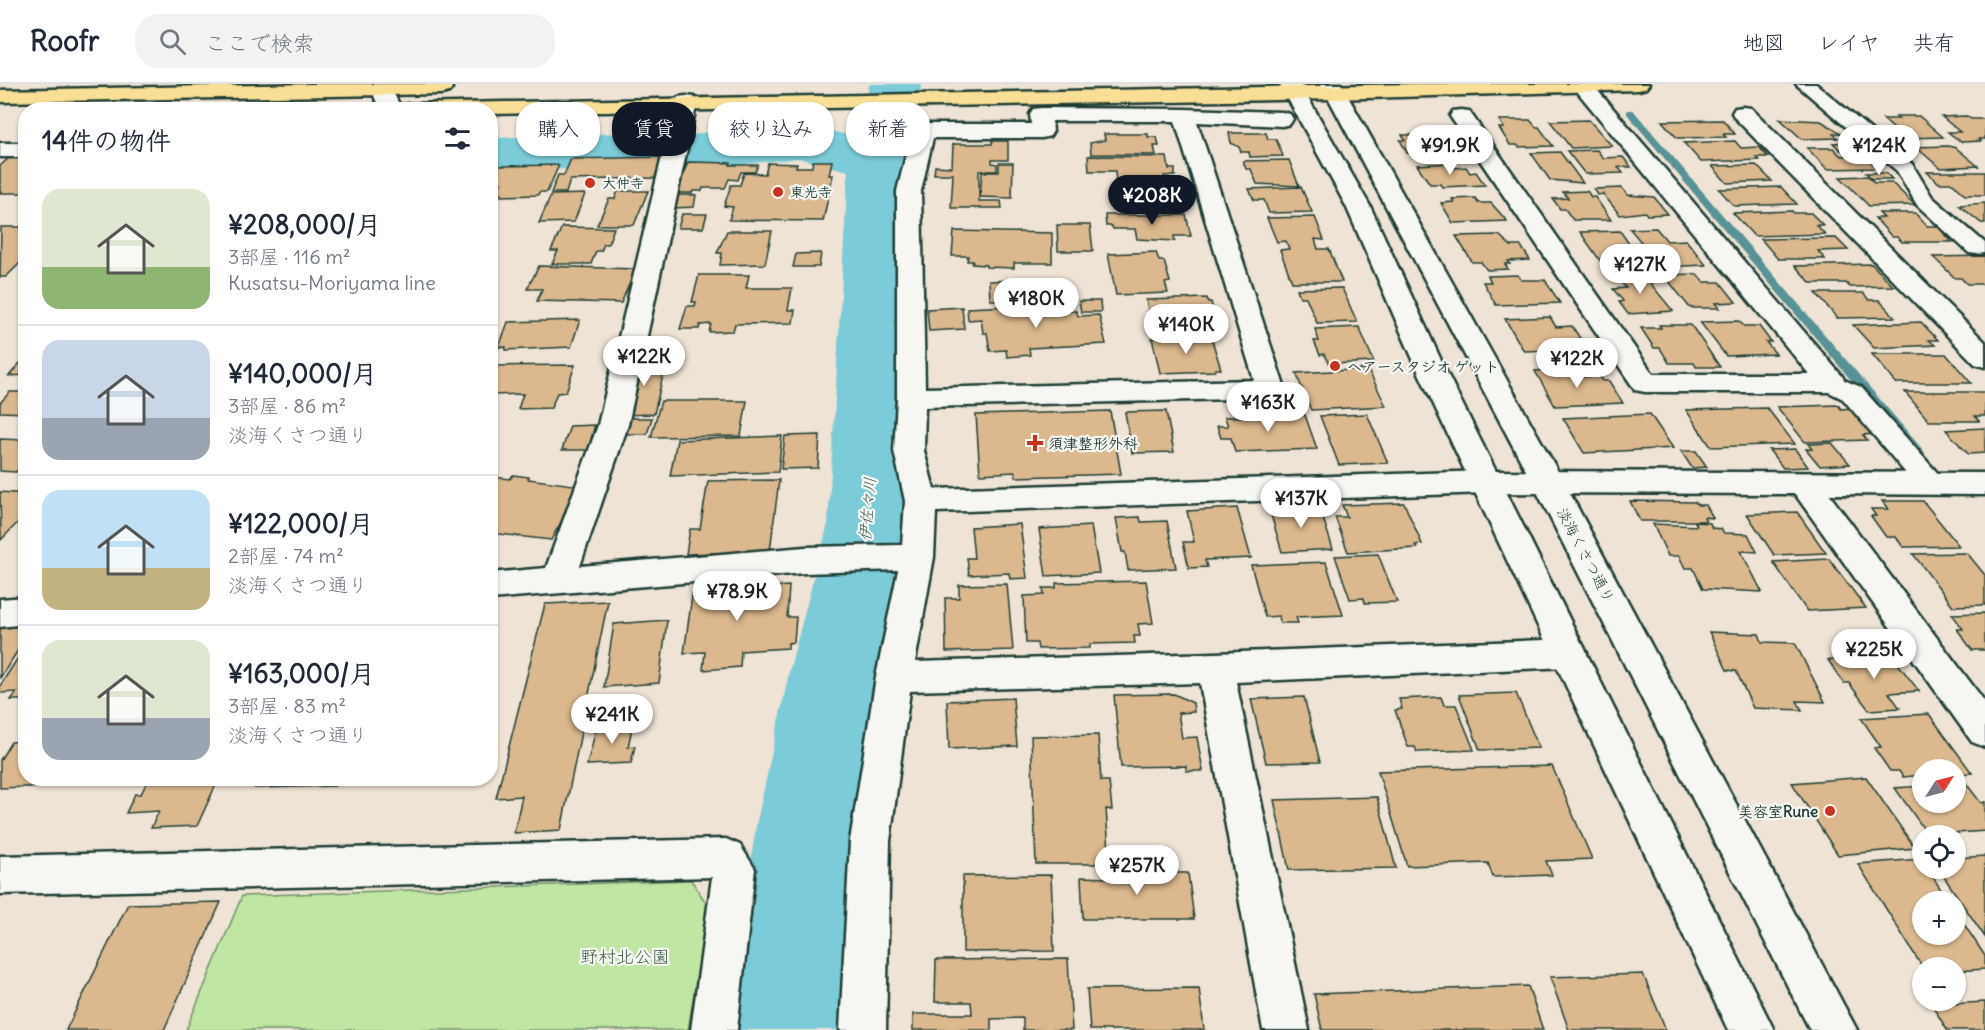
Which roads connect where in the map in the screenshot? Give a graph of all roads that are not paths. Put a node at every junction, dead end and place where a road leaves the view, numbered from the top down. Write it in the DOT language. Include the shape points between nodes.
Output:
graph roads {
  1 [pos="1639,84"];
  2 [pos="1805,84"];
  3 [pos="380,86"];
  4 [pos="548,86"];
  5 [pos="1583,86"];
  6 [pos="457,88"];
  7 [pos="1334,88"];
  8 [pos="691,93"];
  9 [pos="0,96"];
  10 [pos="1288,98"];
  11 [pos="387,102"];
  12 [pos="498,105"];
  13 [pos="1743,113"];
  14 [pos="1184,115"];
  15 [pos="1461,116"];
  16 [pos="1977,249"];
  17 [pos="1985,358"];
  18 [pos="1832,383"];
  19 [pos="911,398"];
  20 [pos="1487,483"];
  21 [pos="1804,483"];
  22 [pos="1549,484"];
  23 [pos="1931,484"];
  24 [pos="1985,484"];
  25 [pos="921,501"];
  26 [pos="917,557"];
  27 [pos="558,582"];
  28 [pos="498,586"];
  29 [pos="18,611"];
  30 [pos="0,613"];
  31 [pos="1569,653"];
  32 [pos="1215,668"];
  33 [pos="894,677"];
  34 [pos="1985,731"];
  35 [pos="0,875"];
  36 [pos="714,1030"];
  37 [pos="862,1030"];
  38 [pos="1286,1030"];
  39 [pos="1750,1030"];
  40 [pos="1834,1030"];
  1 -- 5 [label="main road"];
  2 -- 16 [label="lane" via="1905,168 1924,201"];
  3 -- 6 [label="main road"];
  3 -- 9 [label="main road"];
  3 -- 11 [label="street"];
  4 -- 8 [label="main road"];
  5 -- 7 [label="main road"];
  5 -- 18 [label="street"];
  7 -- 10 [label="main road"];
  7 -- 22 [label="street, 淡海くさつ通り"];
  8 -- 10 [label="main road" via="773,100"];
  8 -- 12 [label="main road"];
  8 -- 27 [label="street" via="613,425"];
  10 -- 14 [label="street"];
  10 -- 20 [label="street" via="1358,206"];
  13 -- 17 [label="street"];
  14 -- 19 [label="street" via="1041,114 1042,131 923,131 909,191"];
  14 -- 19 [label="street" via="1271,389"];
  15 -- 18 [label="street" via="1645,383"];
  18 -- 23 [label="lane" via="1852,393"];
  19 -- 25 [label="street" via="909,451"];
  20 -- 22 [label="street"];
  20 -- 25 [label="street"];
  20 -- 31 [label="street"];
  21 -- 22 [label="street"];
  21 -- 23 [label="street"];
  21 -- 34 [label="street"];
  22 -- 40 [label="street, 淡海くさつ通り"];
  23 -- 24 [label="street"];
  25 -- 26 [label="street"];
  26 -- 27 [label="street" via="805,560"];
  26 -- 33 [label="street"];
  27 -- 28 [label="street"];
  29 -- 30 [label="street"];
  31 -- 32 [label="street"];
  31 -- 39 [label="street"];
  32 -- 33 [label="street"];
  32 -- 38 [label="street"];
  33 -- 37 [label="street" via="870,841"];
  35 -- 36 [label="street" via="726,858 734,869"];
}
